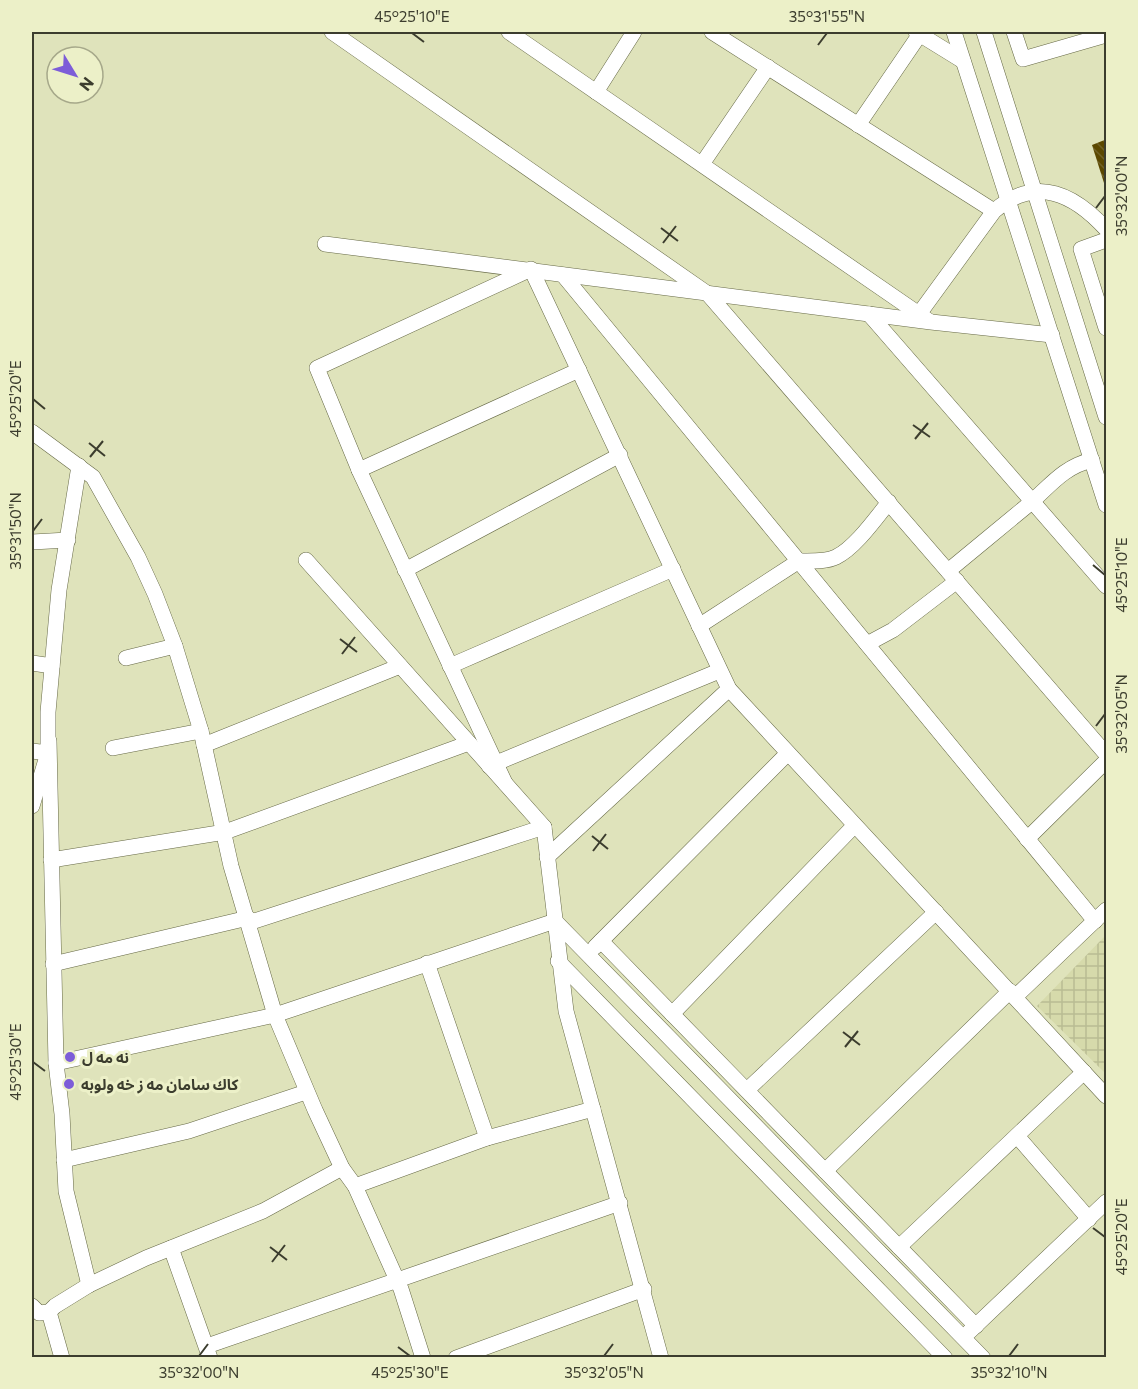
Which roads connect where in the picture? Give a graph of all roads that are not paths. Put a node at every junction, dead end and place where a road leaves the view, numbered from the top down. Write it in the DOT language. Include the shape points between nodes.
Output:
graph roads {
  1 [pos="332,32"];
  2 [pos="509,32"];
  3 [pos="634,32"];
  4 [pos="954,32"];
  5 [pos="984,32"];
  6 [pos="1014,32"];
  7 [pos="717,33"];
  8 [pos="918,33"];
  9 [pos="1098,35"];
  10 [pos="963,61"];
  11 [pos="768,67"];
  12 [pos="596,92"];
  13 [pos="858,124"];
  14 [pos="702,165"];
  15 [pos="1035,191"];
  16 [pos="1008,199"];
  17 [pos="994,211"];
  18 [pos="1107,230"];
  19 [pos="1107,240"];
  20 [pos="325,244"];
  21 [pos="531,268"];
  22 [pos="564,275"];
  23 [pos="708,294"];
  24 [pos="869,314"];
  25 [pos="925,318"];
  26 [pos="1107,328"];
  27 [pos="1052,335"];
  28 [pos="579,370"];
  29 [pos="1107,417"];
  30 [pos="32,432"];
  31 [pos="620,454"];
  32 [pos="1092,460"];
  33 [pos="79,466"];
  34 [pos="359,470"];
  35 [pos="1032,501"];
  36 [pos="889,502"];
  37 [pos="1107,505"];
  38 [pos="68,540"];
  39 [pos="32,542"];
  40 [pos="306,560"];
  41 [pos="799,561"];
  42 [pos="673,569"];
  43 [pos="405,570"];
  44 [pos="953,576"];
  45 [pos="1107,586"];
  46 [pos="699,626"];
  47 [pos="867,644"];
  48 [pos="175,646"];
  49 [pos="126,658"];
  50 [pos="32,663"];
  51 [pos="52,666"];
  52 [pos="400,666"];
  53 [pos="450,666"];
  54 [pos="719,671"];
  55 [pos="729,689"];
  56 [pos="202,738"];
  57 [pos="469,743"];
  58 [pos="48,747"];
  59 [pos="113,748"];
  60 [pos="32,751"];
  61 [pos="788,753"];
  62 [pos="1107,754"];
  63 [pos="1107,761"];
  64 [pos="492,764"];
  65 [pos="32,806"];
  66 [pos="854,826"];
  67 [pos="544,827"];
  68 [pos="225,832"];
  69 [pos="1027,839"];
  70 [pos="547,857"];
  71 [pos="51,860"];
  72 [pos="1107,910"];
  73 [pos="936,912"];
  74 [pos="248,921"];
  75 [pos="555,921"];
  76 [pos="1095,921"];
  77 [pos="601,941"];
  78 [pos="588,954"];
  79 [pos="558,962"];
  80 [pos="427,963"];
  81 [pos="53,964"];
  82 [pos="1013,994"];
  83 [pos="672,1014"];
  84 [pos="275,1015"];
  85 [pos="56,1064"];
  86 [pos="1084,1072"];
  87 [pos="747,1090"];
  88 [pos="306,1092"];
  89 [pos="1107,1096"];
  90 [pos="592,1108"];
  91 [pos="1017,1136"];
  92 [pos="488,1138"];
  93 [pos="64,1160"];
  94 [pos="342,1168"];
  95 [pos="825,1171"];
  96 [pos="355,1185"];
  97 [pos="1107,1202"];
  98 [pos="620,1203"];
  99 [pos="1089,1219"];
  100 [pos="899,1247"];
  101 [pos="171,1248"];
  102 [pos="396,1279"];
  103 [pos="89,1285"];
  104 [pos="644,1289"];
  105 [pos="32,1306"];
  106 [pos="49,1312"];
  107 [pos="976,1326"];
  108 [pos="963,1337"];
  109 [pos="208,1352"];
  110 [pos="62,1358"];
  111 [pos="423,1358"];
  112 [pos="456,1358"];
  113 [pos="661,1358"];
  114 [pos="945,1358"];
  115 [pos="983,1358"];
  1 -- 23 [label="street"];
  2 -- 12 [label="street"];
  3 -- 12 [label="street"];
  4 -- 10 [label="street"];
  5 -- 15 [label="street"];
  6 -- 9 [label="street" via="1023,59"];
  7 -- 11 [label="street"];
  8 -- 10 [label="street"];
  8 -- 13 [label="street"];
  10 -- 16 [label="street"];
  11 -- 13 [label="street"];
  11 -- 14 [label="street"];
  12 -- 14 [label="street"];
  13 -- 17 [label="street"];
  14 -- 25 [label="street"];
  15 -- 16 [label="street"];
  15 -- 18 [label="street" via="1062,194 1086,208"];
  15 -- 29 [label="street"];
  16 -- 17 [label="street"];
  16 -- 27 [label="street"];
  17 -- 25 [label="street"];
  19 -- 26 [label="street" via="1082,249"];
  20 -- 21 [label="street"];
  21 -- 22 [label="street"];
  21 -- 28 [label="street"];
  21 -- 34 [label="street" via="317,368"];
  22 -- 23 [label="street"];
  22 -- 41 [label="street"];
  23 -- 24 [label="street"];
  23 -- 36 [label="street"];
  24 -- 25 [label="street"];
  24 -- 35 [label="street"];
  25 -- 27 [label="street"];
  27 -- 32 [label="street"];
  28 -- 31 [label="street"];
  28 -- 34 [label="street"];
  30 -- 33 [label="street"];
  31 -- 42 [label="street"];
  31 -- 43 [label="street"];
  32 -- 35 [label="street" via="1057,476"];
  32 -- 37 [label="street"];
  33 -- 38 [label="street"];
  33 -- 48 [label="street" via="93,477 138,557"];
  34 -- 43 [label="street"];
  35 -- 44 [label="street"];
  35 -- 45 [label="street"];
  36 -- 41 [label="street" via="836,557"];
  36 -- 44 [label="street"];
  38 -- 39 [label="street"];
  38 -- 51 [label="street"];
  40 -- 52 [label="street"];
  41 -- 46 [label="street"];
  41 -- 47 [label="street"];
  42 -- 46 [label="street"];
  42 -- 53 [label="street"];
  43 -- 53 [label="street"];
  44 -- 47 [label="street" via="893,630"];
  44 -- 62 [label="street"];
  46 -- 54 [label="street"];
  47 -- 69 [label="street"];
  48 -- 49 [label="street"];
  48 -- 56 [label="street"];
  50 -- 51 [label="street"];
  51 -- 58 [label="street"];
  52 -- 56 [label="street"];
  52 -- 57 [label="street"];
  53 -- 64 [label="street"];
  54 -- 55 [label="street"];
  54 -- 64 [label="street"];
  55 -- 61 [label="street"];
  55 -- 70 [label="street"];
  56 -- 59 [label="street"];
  56 -- 68 [label="street"];
  57 -- 64 [label="street"];
  57 -- 68 [label="street"];
  58 -- 60 [label="street"];
  58 -- 65 [label="street"];
  58 -- 71 [label="street"];
  61 -- 66 [label="street"];
  61 -- 77 [label="street"];
  63 -- 69 [label="street"];
  64 -- 67 [label="street"];
  66 -- 73 [label="street"];
  66 -- 83 [label="street"];
  67 -- 70 [label="street"];
  67 -- 74 [label="street"];
  68 -- 71 [label="street"];
  68 -- 74 [label="street"];
  69 -- 76 [label="street"];
  70 -- 75 [label="street"];
  71 -- 81 [label="street"];
  72 -- 76 [label="street"];
  73 -- 82 [label="street"];
  73 -- 87 [label="street"];
  74 -- 81 [label="street"];
  74 -- 84 [label="street"];
  75 -- 78 [label="street"];
  75 -- 79 [label="street"];
  75 -- 80 [label="street"];
  76 -- 82 [label="street"];
  77 -- 78 [label="street"];
  77 -- 83 [label="street"];
  78 -- 108 [label="street"];
  79 -- 90 [label="street" via="566,1011"];
  79 -- 114 [label="street"];
  80 -- 84 [label="street"];
  80 -- 92 [label="street"];
  81 -- 85 [label="street"];
  82 -- 86 [label="street"];
  82 -- 95 [label="street"];
  83 -- 87 [label="street"];
  84 -- 85 [label="street"];
  84 -- 88 [label="street"];
  85 -- 93 [label="street"];
  86 -- 89 [label="street"];
  86 -- 91 [label="street"];
  87 -- 95 [label="street"];
  88 -- 93 [label="street" via="189,1131"];
  88 -- 94 [label="street"];
  90 -- 92 [label="street"];
  90 -- 98 [label="street"];
  91 -- 99 [label="street"];
  91 -- 100 [label="street"];
  92 -- 96 [label="street"];
  93 -- 103 [label="street" via="66,1191"];
  94 -- 96 [label="street"];
  94 -- 101 [label="street" via="263,1211"];
  95 -- 100 [label="street"];
  96 -- 102 [label="street"];
  97 -- 99 [label="street"];
  98 -- 102 [label="street"];
  98 -- 104 [label="street"];
  99 -- 107 [label="street"];
  100 -- 107 [label="street"];
  101 -- 103 [label="street"];
  101 -- 109 [label="street"];
  102 -- 109 [label="street"];
  102 -- 111 [label="street"];
  103 -- 106 [label="street"];
  104 -- 112 [label="street"];
  104 -- 113 [label="street"];
  105 -- 106 [label="street" via="39,1313"];
  106 -- 110 [label="street"];
  107 -- 108 [label="street"];
  108 -- 115 [label="street"];
}
